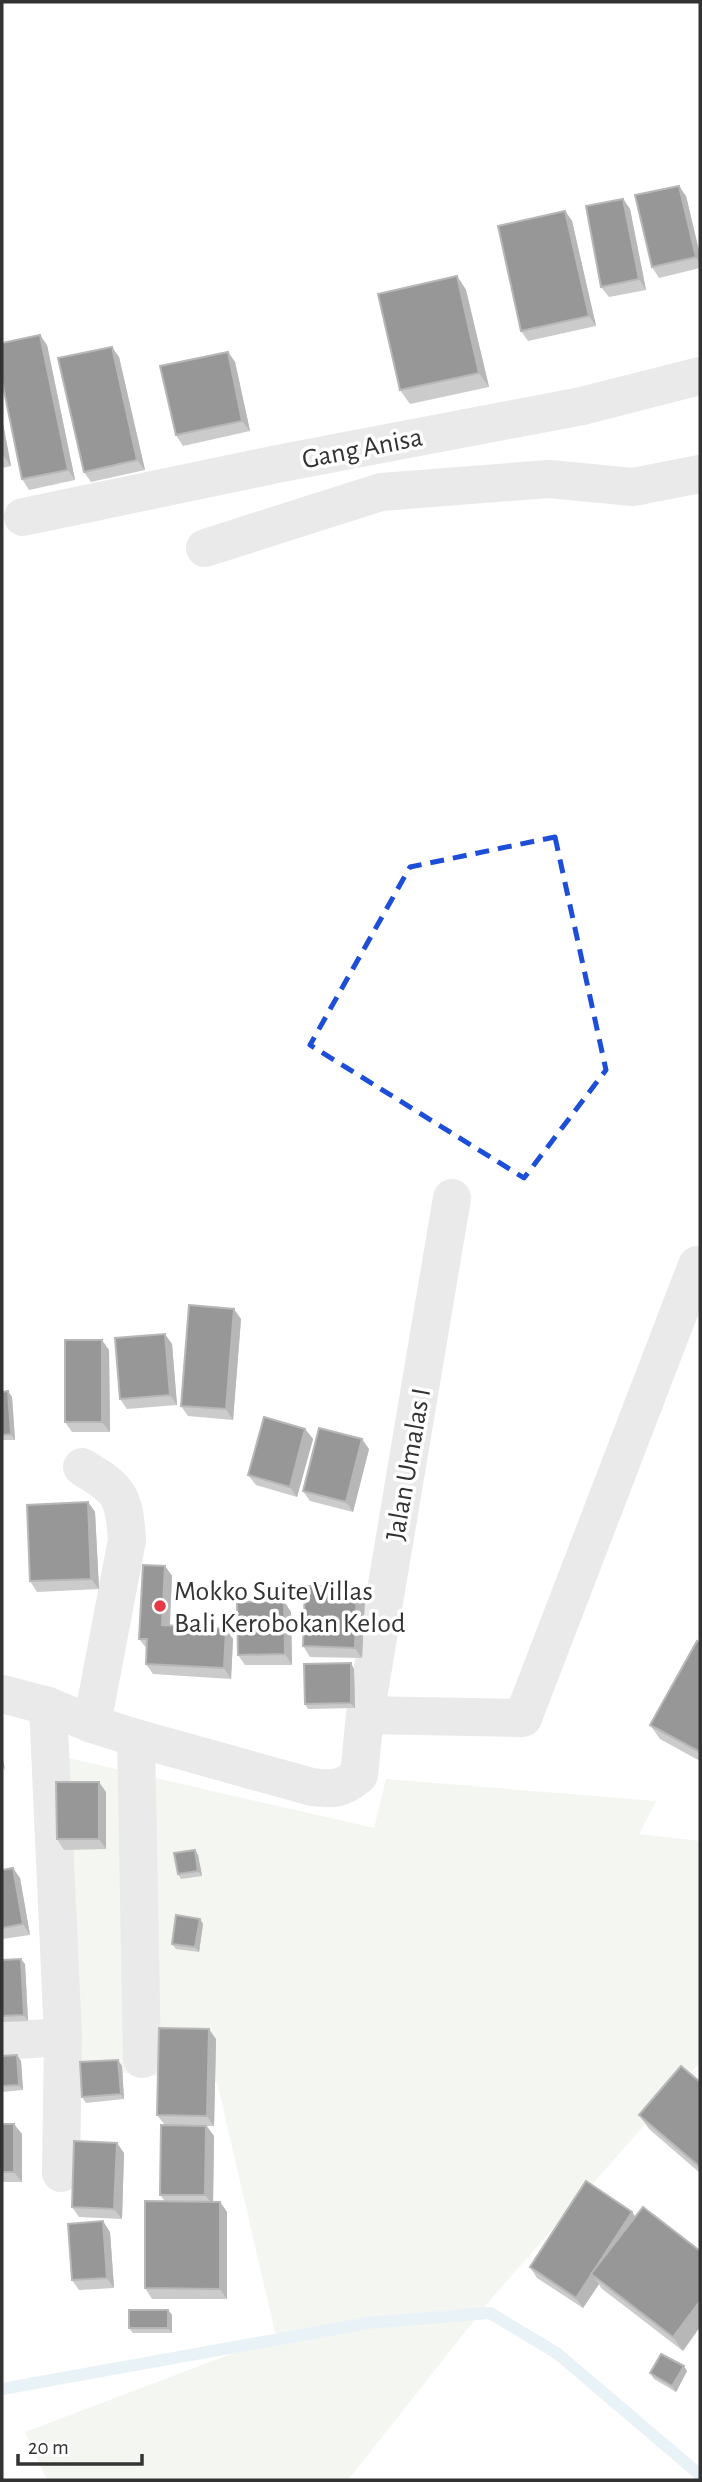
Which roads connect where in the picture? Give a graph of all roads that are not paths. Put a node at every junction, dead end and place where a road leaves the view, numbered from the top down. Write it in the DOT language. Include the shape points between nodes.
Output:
graph roads {
  1 [pos="700,376"];
  2 [pos="700,474"];
  3 [pos="23,517"];
  4 [pos="205,548"];
  5 [pos="452,1198"];
  6 [pos="697,1265"];
  7 [pos="82,1467"];
  8 [pos="2,1694"];
  9 [pos="48,1706"];
  10 [pos="365,1715"];
  11 [pos="92,1724"];
  12 [pos="136,1738"];
  13 [pos="63,2037"];
  14 [pos="2,2041"];
  15 [pos="142,2059"];
  16 [pos="61,2173"];
  1 -- 3 [label="street, Gang Anisa" via="582,406"];
  2 -- 4 [label="street" via="633,487 549,479 381,492"];
  5 -- 10 [label="street, Jalan Umalas I"];
  6 -- 10 [label="street" via="523,1718"];
  7 -- 11 [label="street" via="113,1486 125,1510 127,1540"];
  8 -- 9 [label="street, Jalan Umalas I"];
  9 -- 11 [label="street, Jalan Umalas I"];
  9 -- 13 [label="street"];
  10 -- 12 [label="street, Jalan Umalas I" via="359,1775 347,1786 332,1790"];
  11 -- 12 [label="street, Jalan Umalas I"];
  12 -- 15 [label="street"];
  13 -- 14 [label="street"];
  13 -- 16 [label="street"];
}
